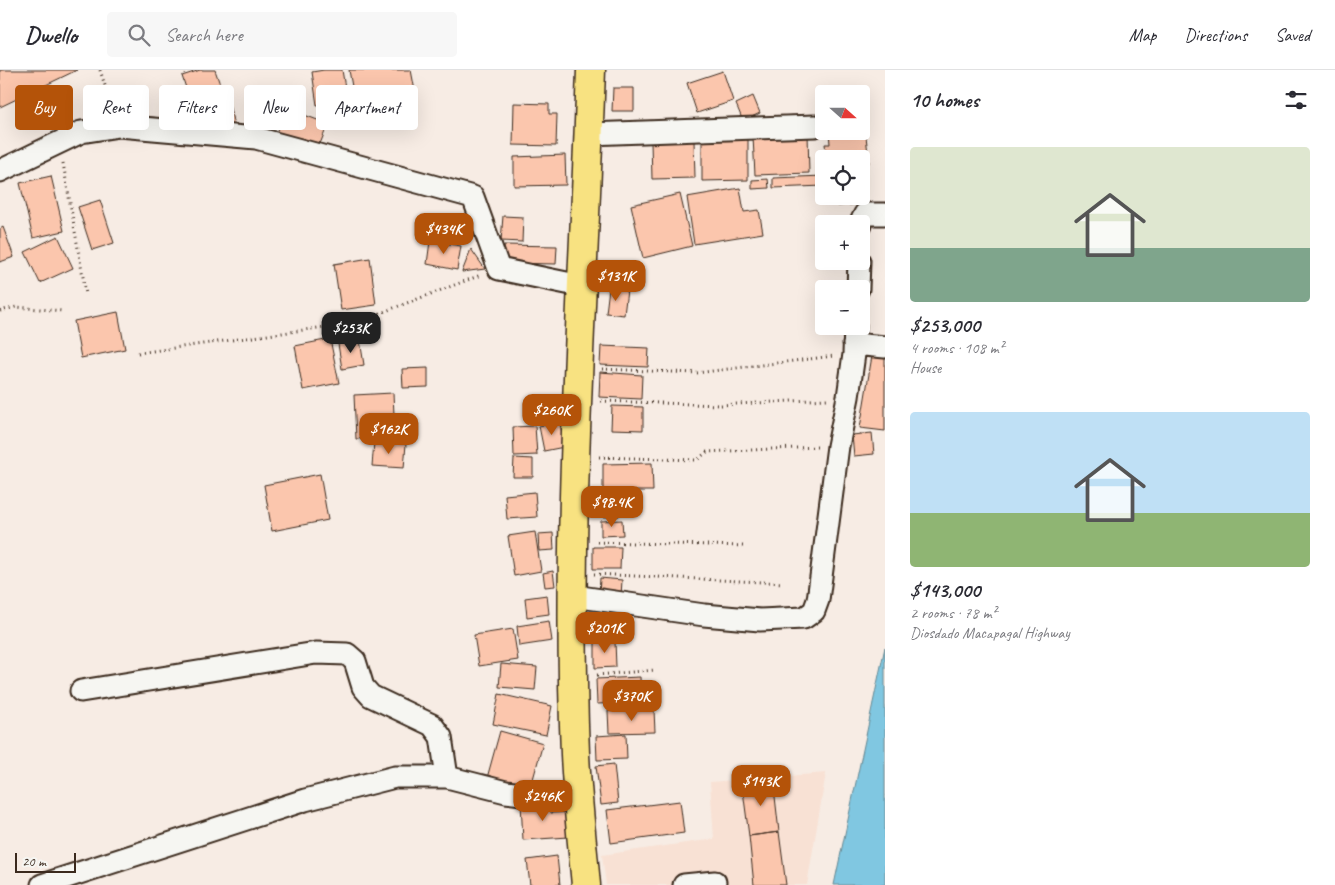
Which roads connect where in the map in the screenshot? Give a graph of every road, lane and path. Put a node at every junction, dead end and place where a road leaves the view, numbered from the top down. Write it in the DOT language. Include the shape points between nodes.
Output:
graph roads {
  1 [pos="100,70"];
  2 [pos="591,70"];
  3 [pos="105,85"];
  4 [pos="815,126"];
  5 [pos="149,129"];
  6 [pos="94,130"];
  7 [pos="588,134"];
  8 [pos="59,143"];
  9 [pos="0,172"];
  10 [pos="885,214"];
  11 [pos="864,215"];
  12 [pos="499,269"];
  13 [pos="580,286"];
  14 [pos="86,294"];
  15 [pos="0,311"];
  16 [pos="63,312"];
  17 [pos="855,341"];
  18 [pos="885,347"];
  19 [pos="138,353"];
  20 [pos="578,368"];
  21 [pos="848,398"];
  22 [pos="578,400"];
  23 [pos="838,446"];
  24 [pos="576,457"];
  25 [pos="574,541"];
  26 [pos="745,546"];
  27 [pos="783,583"];
  28 [pos="574,585"];
  29 [pos="655,670"];
  30 [pos="574,676"];
  31 [pos="81,691"];
  32 [pos="447,777"];
  33 [pos="578,801"];
  34 [pos="715,882"];
  35 [pos="42,885"];
  36 [pos="586,885"];
  37 [pos="684,885"];
  1 -- 3 [label="path"];
  2 -- 7 [label="highway"];
  4 -- 7 [label="street"];
  5 -- 12 [label="street" via="256,138 473,197"];
  6 -- 8 [label="street" via="81,132"];
  7 -- 13 [label="highway"];
  8 -- 9 [label="street"];
  8 -- 14 [label="path"];
  10 -- 11 [label="street"];
  12 -- 13 [label="street"];
  12 -- 19 [label="path" via="354,324"];
  13 -- 20 [label="highway"];
  15 -- 16 [label="path" via="16,307"];
  17 -- 18 [label="street"];
  17 -- 20 [label="path" via="696,373"];
  17 -- 21 [label="street"];
  20 -- 22 [label="highway"];
  21 -- 22 [label="path" via="720,405"];
  21 -- 23 [label="street"];
  22 -- 24 [label="highway"];
  23 -- 24 [label="path" via="706,452 697,460"];
  23 -- 28 [label="street" via="818,600 814,611 804,618 760,620 713,616"];
  24 -- 25 [label="highway"];
  25 -- 26 [label="path"];
  25 -- 28 [label="highway"];
  27 -- 28 [label="path"];
  28 -- 30 [label="highway"];
  29 -- 30 [label="path"];
  30 -- 33 [label="highway"];
  31 -- 32 [label="street" via="316,653 347,654 355,661 363,687 371,696 432,726 441,736"];
  32 -- 33 [label="street" via="506,792"];
  32 -- 35 [label="street" via="395,777 305,800"];
  33 -- 36 [label="highway"];
  34 -- 37 [label="street"];
}
